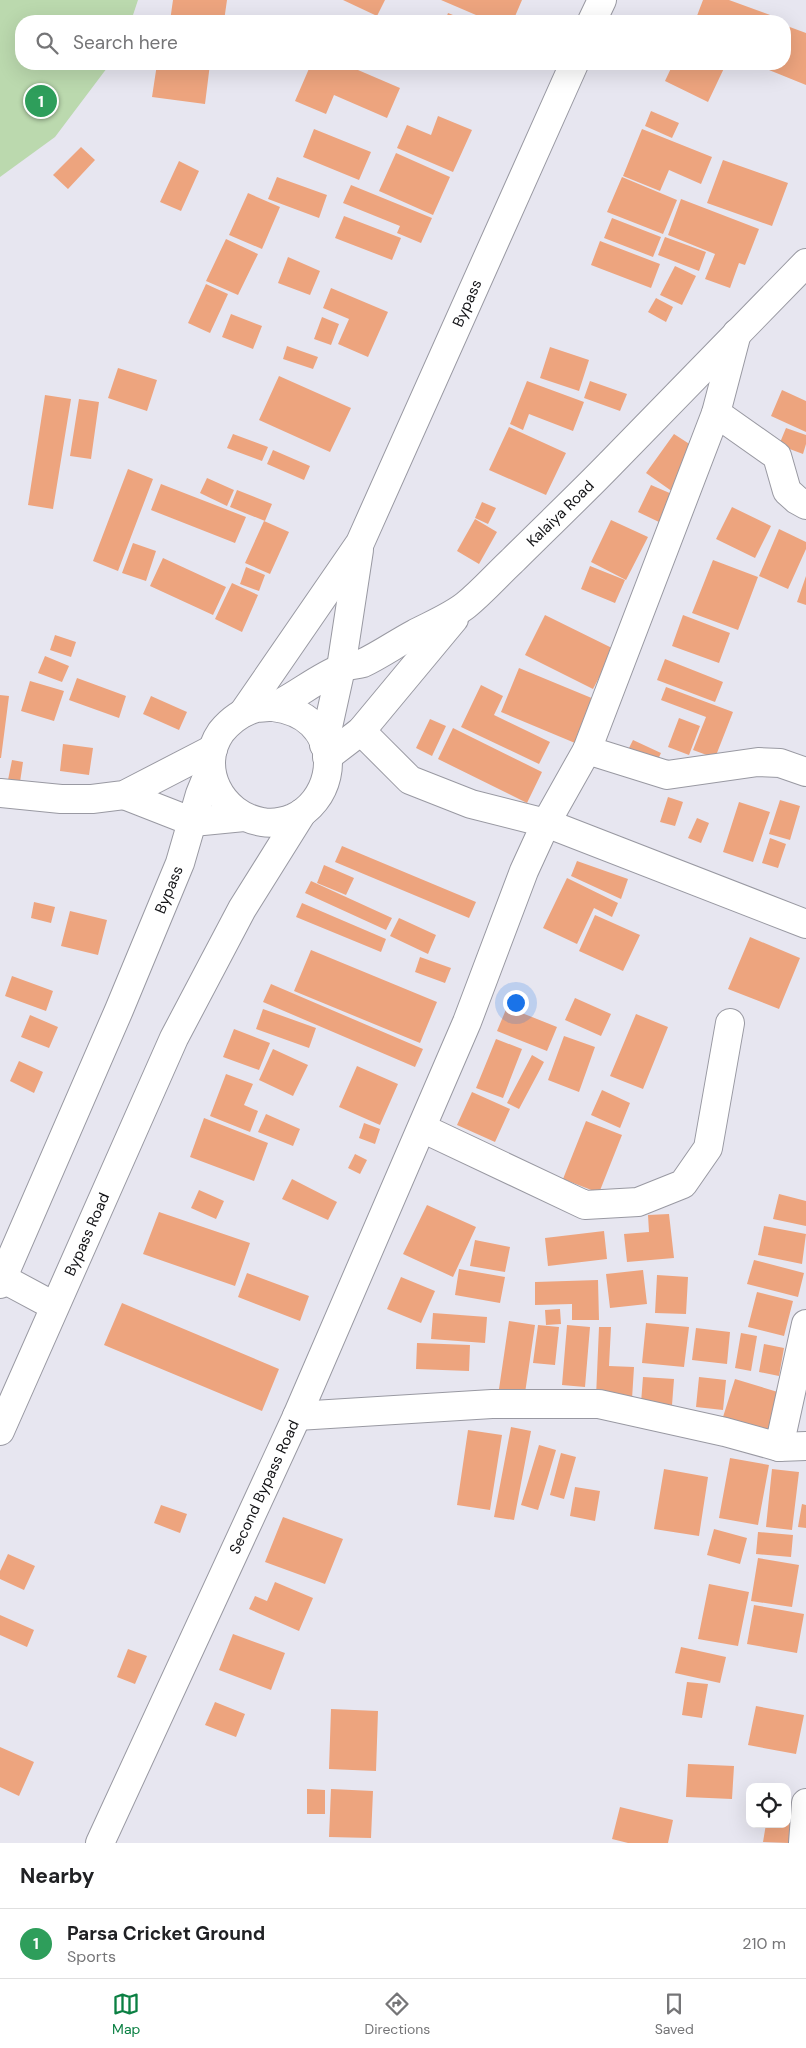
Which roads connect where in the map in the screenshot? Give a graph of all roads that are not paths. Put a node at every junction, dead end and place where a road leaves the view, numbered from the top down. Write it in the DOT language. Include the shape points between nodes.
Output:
graph roads {
  1 [pos="602,0"];
  2 [pos="595,15"];
  3 [pos="571,70"];
  4 [pos="806,263"];
  5 [pos="737,333"];
  6 [pos="716,414"];
  7 [pos="806,505"];
  8 [pos="360,543"];
  9 [pos="464,606"];
  10 [pos="341,668"];
  11 [pos="273,707"];
  12 [pos="242,713"];
  13 [pos="361,731"];
  14 [pos="587,750"];
  15 [pos="326,751"];
  16 [pos="212,758"];
  17 [pos="806,772"];
  18 [pos="0,793"];
  19 [pos="124,795"];
  20 [pos="302,814"];
  21 [pos="244,817"];
  22 [pos="193,822"];
  23 [pos="546,822"];
  24 [pos="806,924"];
  25 [pos="730,1023"];
  26 [pos="422,1128"];
  27 [pos="1,1280"];
  28 [pos="54,1306"];
  29 [pos="806,1324"];
  30 [pos="297,1416"];
  31 [pos="0,1431"];
  32 [pos="806,1446"];
  33 [pos="779,1447"];
  34 [pos="806,1802"];
  35 [pos="100,1843"];
  36 [pos="802,1843"];
  1 -- 2 [label="main road"];
  3 -- 8 [label="main road, Bypass"];
  4 -- 5 [label="main road, Kalaiya Road"];
  5 -- 6 [label="main road, Second Bypass Road"];
  5 -- 9 [label="main road, Kalaiya Road" via="579,496"];
  6 -- 7 [label="main road" via="778,456 787,491"];
  6 -- 14 [label="main road, Second Bypass Road"];
  8 -- 10 [label="main road"];
  8 -- 12 [label="main road"];
  9 -- 10 [label="main road, Kalaiya Road" via="362,663"];
  9 -- 13 [label="main road"];
  10 -- 11 [label="main road, Kalaiya Road"];
  10 -- 15 [label="main road"];
  11 -- 12 [label="main road"];
  11 -- 15 [label="main road" via="288,709 312,724"];
  12 -- 16 [label="main road" via="219,735"];
  13 -- 15 [label="main road"];
  13 -- 23 [label="main road" via="410,780 471,804"];
  14 -- 17 [label="main road" via="667,775 758,762 780,763"];
  14 -- 23 [label="main road, Second Bypass Road"];
  15 -- 20 [label="main road" via="327,779 313,804"];
  16 -- 19 [label="main road"];
  16 -- 21 [label="main road" via="213,780 224,802"];
  16 -- 22 [label="main road, Bypass"];
  18 -- 19 [label="main road" via="62,799"];
  19 -- 22 [label="main road"];
  20 -- 21 [label="main road" via="284,822 264,823"];
  20 -- 28 [label="main road, Bypass Road" via="242,909 174,1038"];
  21 -- 22 [label="main road"];
  22 -- 27 [label="main road, Bypass" via="180,863 120,1010"];
  23 -- 24 [label="main road"];
  23 -- 26 [label="main road, Second Bypass Road"];
  25 -- 26 [label="main road" via="708,1148 683,1184 638,1202 585,1205"];
  26 -- 30 [label="main road, Second Bypass Road"];
  27 -- 28 [label="main road"];
  28 -- 31 [label="main road, Bypass Road"];
  29 -- 33 [label="main road"];
  30 -- 33 [label="main road" via="492,1404 599,1404"];
  30 -- 35 [label="main road, Second Bypass Road"];
  32 -- 33 [label="main road"];
  34 -- 36 [label="main road"];
}
